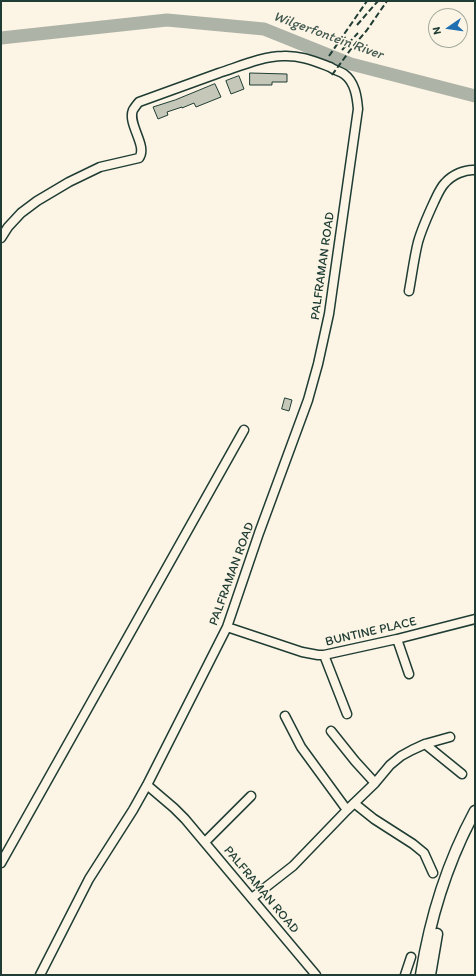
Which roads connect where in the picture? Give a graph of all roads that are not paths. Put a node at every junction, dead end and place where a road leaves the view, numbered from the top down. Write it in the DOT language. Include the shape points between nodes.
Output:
graph roads {
  1 [pos="475,170"];
  2 [pos="1,238"];
  3 [pos="409,291"];
  4 [pos="244,430"];
  5 [pos="475,619"];
  6 [pos="227,627"];
  7 [pos="397,640"];
  8 [pos="324,655"];
  9 [pos="409,674"];
  10 [pos="347,714"];
  11 [pos="285,716"];
  12 [pos="331,731"];
  13 [pos="450,737"];
  14 [pos="425,744"];
  15 [pos="462,774"];
  16 [pos="375,783"];
  17 [pos="147,785"];
  18 [pos="251,796"];
  19 [pos="354,804"];
  20 [pos="347,810"];
  21 [pos="475,810"];
  22 [pos="475,825"];
  23 [pos="205,842"];
  24 [pos="1,863"];
  25 [pos="432,872"];
  26 [pos="252,898"];
  27 [pos="411,957"];
  28 [pos="428,974"];
  29 [pos="40,975"];
  30 [pos="316,975"];
  31 [pos="405,975"];
  1 -- 3 [label="street" via="461,173 444,183 418,242"];
  2 -- 6 [label="street, PALFRAMAN ROAD" via="21,213 37,201 100,167 139,158 141,146 133,120 133,110 139,102 276,56 316,61 343,73 352,83 358,109 329,314 318,364 308,400"];
  4 -- 24 [label="street"];
  5 -- 7 [label="street, BUNTINE PLACE"];
  6 -- 8 [label="street, BUNTINE PLACE" via="302,652"];
  6 -- 17 [label="street, PALFRAMAN ROAD"];
  7 -- 8 [label="street, BUNTINE PLACE"];
  7 -- 9 [label="street"];
  8 -- 10 [label="street"];
  11 -- 20 [label="street" via="300,747"];
  12 -- 16 [label="street"];
  13 -- 14 [label="street"];
  14 -- 15 [label="street"];
  14 -- 16 [label="street" via="401,756"];
  16 -- 19 [label="street"];
  17 -- 23 [label="street, PALFRAMAN ROAD" via="174,808"];
  17 -- 29 [label="street" via="89,879"];
  18 -- 23 [label="street"];
  19 -- 20 [label="street"];
  19 -- 25 [label="street" via="424,853"];
  20 -- 26 [label="street" via="293,866"];
  21 -- 28 [label="main road" via="445,879 435,913"];
  22 -- 28 [label="main road" via="450,882"];
  23 -- 26 [label="street, PALFRAMAN ROAD"];
  26 -- 30 [label="street, PALFRAMAN ROAD"];
  27 -- 31 [label="street"];
}
